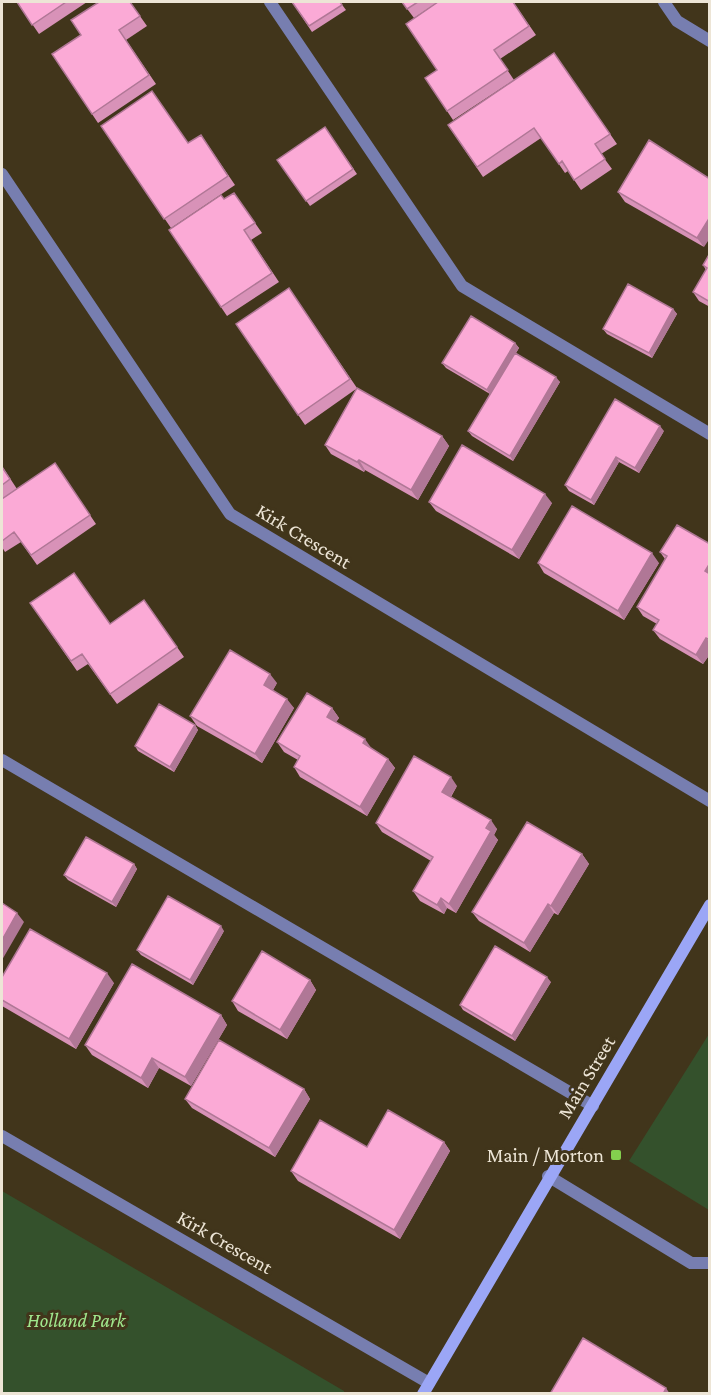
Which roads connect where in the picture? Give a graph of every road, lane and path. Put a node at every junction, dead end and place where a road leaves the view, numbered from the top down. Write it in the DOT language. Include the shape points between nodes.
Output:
graph roads {
  1 [pos="270,2"];
  2 [pos="664,2"];
  3 [pos="710,41"];
  4 [pos="2,174"];
  5 [pos="710,434"];
  6 [pos="2,760"];
  7 [pos="710,801"];
  8 [pos="710,905"];
  9 [pos="593,1106"];
  10 [pos="2,1136"];
  11 [pos="548,1176"];
  12 [pos="710,1263"];
  13 [pos="426,1388"];
  1 -- 5 [label="street" via="462,285"];
  2 -- 3 [label="street" via="676,21"];
  4 -- 7 [label="street, Kirk Crescent" via="230,514"];
  6 -- 9 [label="street"];
  8 -- 9 [label="street, Main Street"];
  9 -- 11 [label="street, Main Street"];
  10 -- 13 [label="street, Kirk Crescent"];
  11 -- 12 [label="street" via="691,1263"];
  11 -- 13 [label="street, Main Street"];
}
